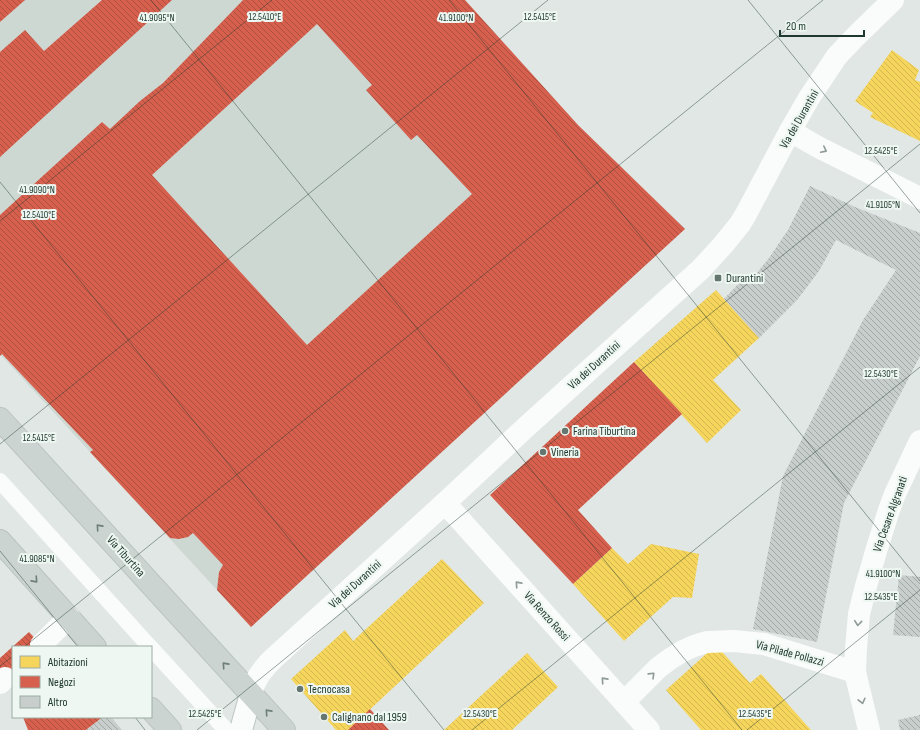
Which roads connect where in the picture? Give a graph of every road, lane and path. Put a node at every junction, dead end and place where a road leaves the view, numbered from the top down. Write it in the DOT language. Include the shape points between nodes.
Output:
graph roads {
  1 [pos="893,0"];
  2 [pos="790,131"];
  3 [pos="920,198"];
  4 [pos="0,418"];
  5 [pos="920,441"];
  6 [pos="0,481"];
  7 [pos="444,503"];
  8 [pos="0,541"];
  9 [pos="69,617"];
  10 [pos="41,645"];
  11 [pos="94,646"];
  12 [pos="150,646"];
  13 [pos="152,648"];
  14 [pos="855,672"];
  15 [pos="251,694"];
  16 [pos="624,702"];
  17 [pos="152,710"];
  18 [pos="170,730"];
  19 [pos="226,730"];
  20 [pos="241,730"];
  21 [pos="284,730"];
  22 [pos="649,730"];
  23 [pos="869,730"];
  1 -- 2 [label="street, Via dei Durantini" via="837,56"];
  2 -- 3 [label="street, one-way"];
  2 -- 7 [label="street, Via dei Durantini" via="743,219 711,259"];
  15 -- 4 [label="main road, Via Tiburtina, one-way"];
  5 -- 14 [label="street, Via Cesare Algranati, one-way" via="895,494 866,586 859,614"];
  6 -- 12 [label="lane"];
  7 -- 15 [label="street, Via dei Durantini" via="275,656 261,672"];
  16 -- 7 [label="street, Via Renzo Rossi, one-way"];
  8 -- 9 [label="main road, one-way"];
  9 -- 10 [label="street"];
  9 -- 11 [label="main road"];
  13 -- 19 [label="lane"];
  16 -- 14 [label="street, Via Pilade Pollazzi, one-way" via="670,659 707,642 746,641 764,644"];
  14 -- 23 [label="street, Via Cesare Algranati, one-way"];
  15 -- 20 [label="street"];
  21 -- 15 [label="main road, Via Tiburtina, one-way"];
  16 -- 22 [label="street, Via Renzo Rossi"];
  17 -- 18 [label="main road"];
}
